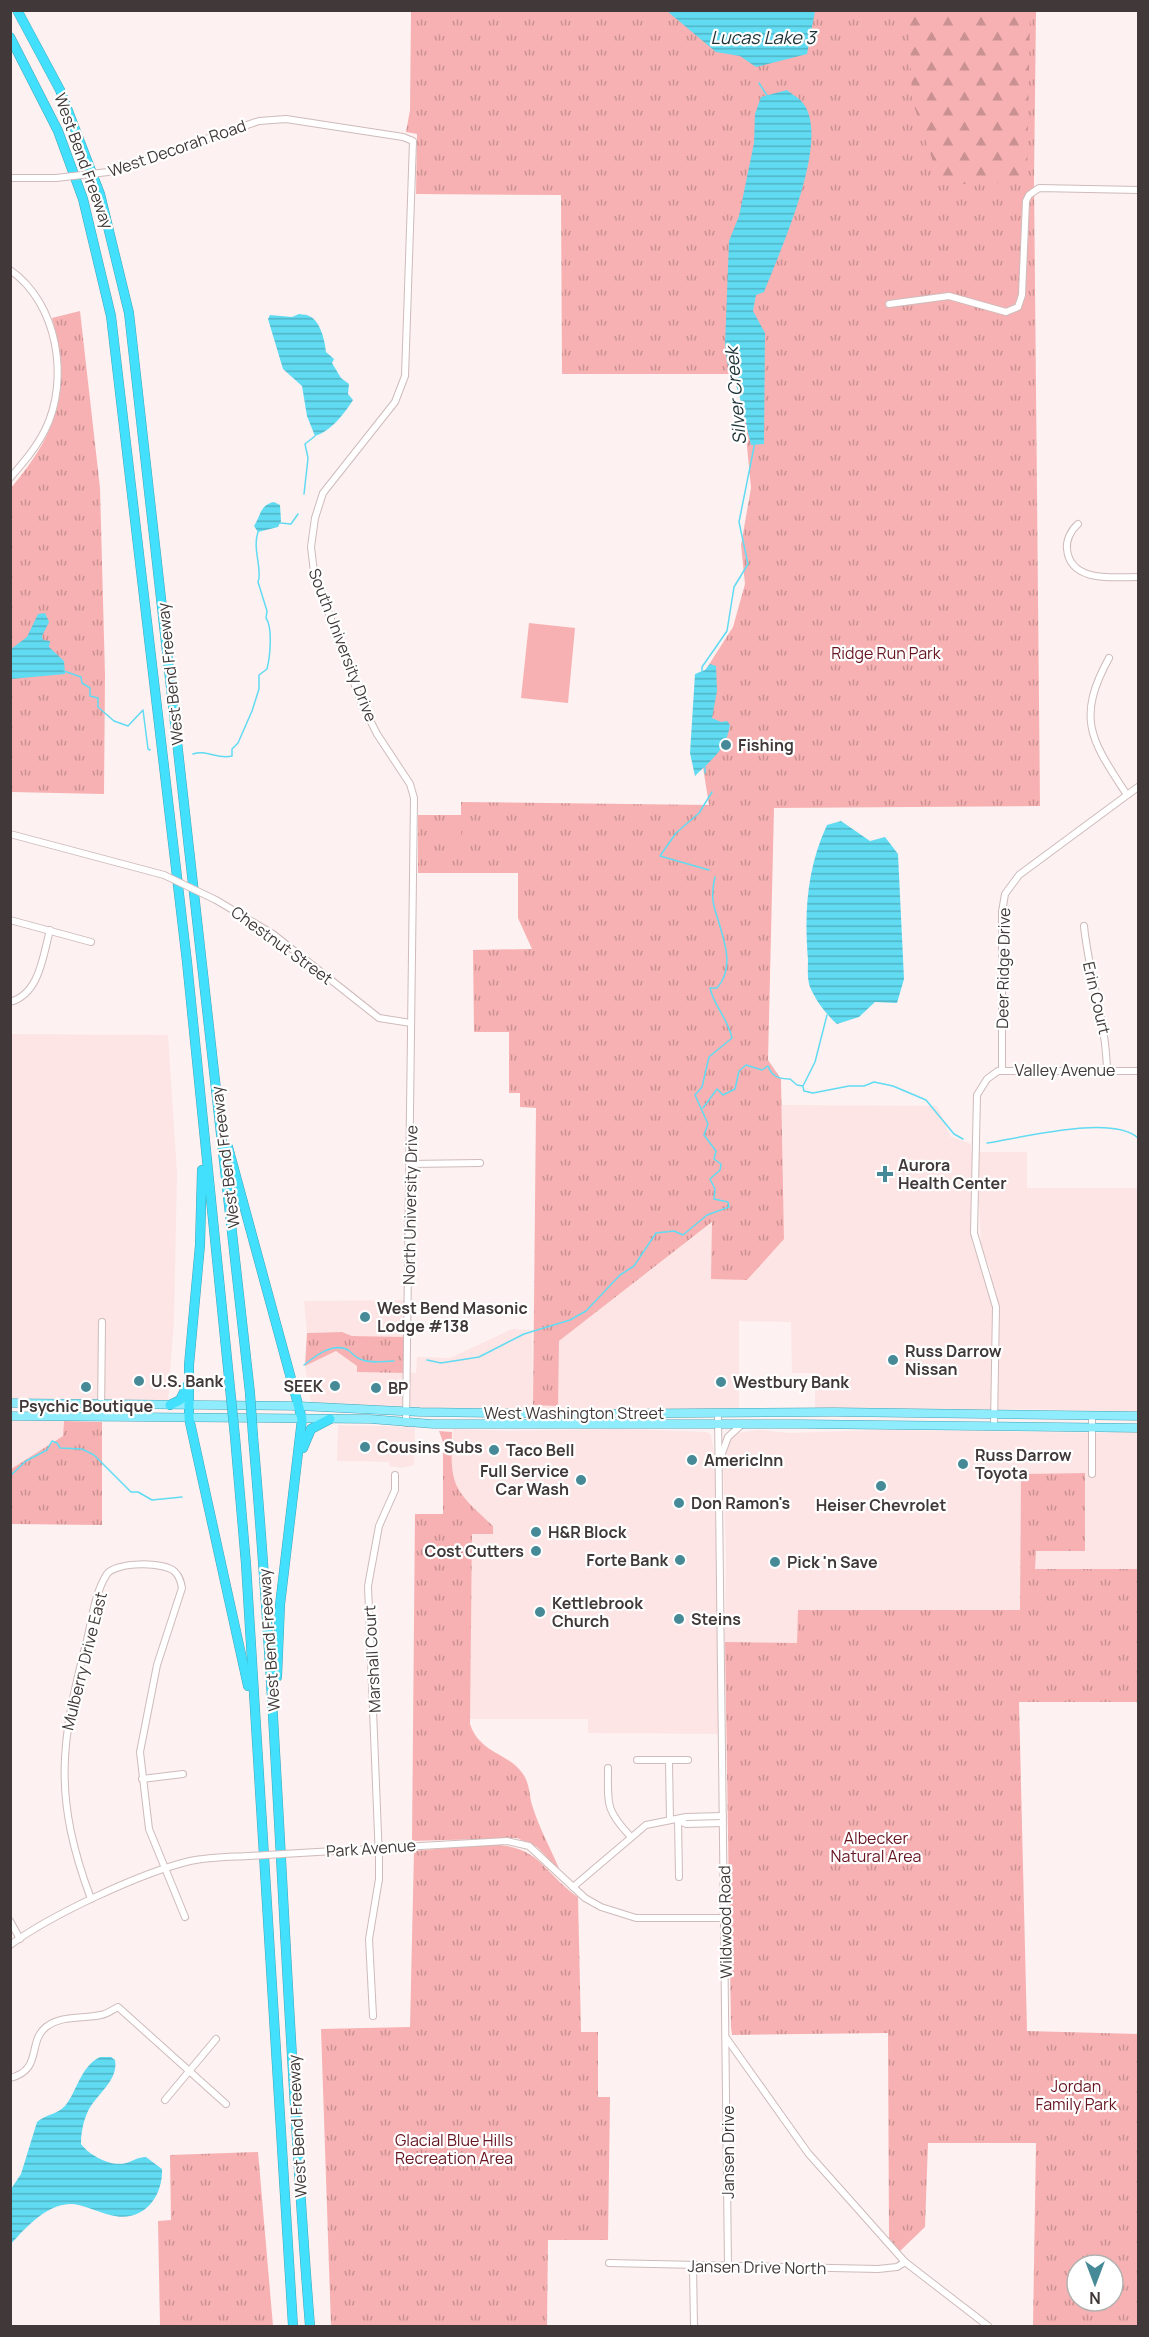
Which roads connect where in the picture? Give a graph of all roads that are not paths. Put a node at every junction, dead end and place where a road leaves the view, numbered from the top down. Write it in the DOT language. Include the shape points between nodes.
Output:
graph roads {
  1 [pos="17,10"];
  2 [pos="10,38"];
  3 [pos="412,141"];
  4 [pos="10,178"];
  5 [pos="1138,190"];
  6 [pos="10,270"];
  7 [pos="889,304"];
  8 [pos="10,478"];
  9 [pos="1078,524"];
  10 [pos="1138,577"];
  11 [pos="1109,658"];
  12 [pos="1138,787"];
  13 [pos="1127,795"];
  14 [pos="10,834"];
  15 [pos="10,920"];
  16 [pos="1084,926"];
  17 [pos="50,930"];
  18 [pos="91,942"];
  19 [pos="10,1002"];
  20 [pos="411,1023"];
  21 [pos="1002,1071"];
  22 [pos="1107,1071"];
  23 [pos="1138,1071"];
  24 [pos="201,1105"];
  25 [pos="219,1110"];
  26 [pos="480,1163"];
  27 [pos="410,1164"];
  28 [pos="102,1322"];
  29 [pos="188,1384"];
  30 [pos="10,1403"];
  31 [pos="101,1404"];
  32 [pos="170,1405"];
  33 [pos="188,1406"];
  34 [pos="299,1406"];
  35 [pos="408,1411"];
  36 [pos="718,1414"];
  37 [pos="994,1414"];
  38 [pos="10,1416"];
  39 [pos="1092,1416"];
  40 [pos="1138,1416"];
  41 [pos="101,1417"];
  42 [pos="189,1418"];
  43 [pos="302,1419"];
  44 [pos="330,1419"];
  45 [pos="406,1423"];
  46 [pos="994,1425"];
  47 [pos="718,1426"];
  48 [pos="740,1426"];
  49 [pos="1092,1428"];
  50 [pos="1138,1428"];
  51 [pos="299,1458"];
  52 [pos="720,1462"];
  53 [pos="1092,1474"];
  54 [pos="395,1475"];
  55 [pos="274,1706"];
  56 [pos="254,1714"];
  57 [pos="637,1760"];
  58 [pos="688,1760"];
  59 [pos="669,1761"];
  60 [pos="608,1768"];
  61 [pos="183,1774"];
  62 [pos="142,1779"];
  63 [pos="670,1820"];
  64 [pos="678,1820"];
  65 [pos="723,1820"];
  66 [pos="630,1836"];
  67 [pos="378,1848"];
  68 [pos="164,1869"];
  69 [pos="679,1877"];
  70 [pos="573,1887"];
  71 [pos="92,1899"];
  72 [pos="185,1917"];
  73 [pos="725,1918"];
  74 [pos="10,1921"];
  75 [pos="20,1938"];
  76 [pos="10,1945"];
  77 [pos="372,2016"];
  78 [pos="727,2038"];
  79 [pos="216,2039"];
  80 [pos="188,2071"];
  81 [pos="10,2078"];
  82 [pos="165,2100"];
  83 [pos="226,2104"];
  84 [pos="905,2262"];
  85 [pos="609,2263"];
  86 [pos="693,2266"];
  87 [pos="728,2266"];
  88 [pos="292,2326"];
  89 [pos="310,2326"];
  90 [pos="694,2326"];
  91 [pos="988,2326"];
  1 -- 25 [label="highway, West Bend Freeway" via="60,90 100,194 129,313"];
  2 -- 24 [label="highway, West Bend Freeway" via="58,131 83,199 111,316"];
  3 -- 4 [label="street, West Decorah Road, bridge" via="286,119 259,121 108,172"];
  3 -- 20 [label="street, South University Drive" via="405,376 395,402 323,494 311,547 314,572 361,702 410,784 414,798"];
  5 -- 7 [label="street" via="1039,188 1029,195 1023,295 1018,307 1006,312 949,296"];
  6 -- 8 [label="street" via="32,291 47,318 57,356 54,403 46,427 34,450"];
  9 -- 10 [label="street" via="1066,543 1074,567 1095,577"];
  11 -- 13 [label="street" via="1092,694 1092,734 1096,748"];
  12 -- 13 [label="street, Deer Ridge Drive"];
  13 -- 21 [label="street, Deer Ridge Drive" via="1019,874 1005,894"];
  14 -- 20 [label="street, Chestnut Street, bridge" via="164,875 273,934 379,1018"];
  15 -- 17 [label="street"];
  16 -- 22 [label="street, Erin Court" via="1087,958 1102,1010"];
  17 -- 18 [label="street"];
  17 -- 19 [label="street" via="30,989"];
  20 -- 27 [label="street, North University Drive"];
  21 -- 22 [label="street, Valley Avenue"];
  21 -- 37 [label="street, Valley Avenue" via="987,1079 975,1103 974,1233 996,1307"];
  22 -- 23 [label="street, Valley Avenue"];
  24 -- 29 [label="highway" via="202,1206"];
  24 -- 56 [label="highway, West Bend Freeway, bridge" via="235,1437"];
  25 -- 34 [label="highway"];
  25 -- 55 [label="highway, West Bend Freeway, bridge" via="250,1393"];
  26 -- 27 [label="street"];
  27 -- 35 [label="street, North University Drive"];
  28 -- 31 [label="street"];
  29 -- 32 [label="highway" via="180,1400"];
  29 -- 33 [label="highway"];
  30 -- 31 [label="main road, West Washington Street"];
  31 -- 32 [label="main road, West Washington Street"];
  31 -- 41 [label="street"];
  32 -- 33 [label="main road, West Washington Street"];
  33 -- 34 [label="main road, West Washington Street"];
  33 -- 42 [label="highway"];
  34 -- 35 [label="main road, West Washington Street"];
  34 -- 43 [label="highway"];
  35 -- 36 [label="main road, West Washington Street"];
  35 -- 45 [label="street, North University Drive"];
  36 -- 37 [label="main road, West Washington Street"];
  36 -- 47 [label="street, Wildwood Road"];
  37 -- 39 [label="main road, West Washington Street"];
  37 -- 46 [label="street, Valley Avenue"];
  38 -- 41 [label="main road, West Washington Street"];
  39 -- 40 [label="main road, West Washington Street"];
  39 -- 49 [label="street"];
  41 -- 42 [label="main road, West Washington Street"];
  42 -- 43 [label="main road, West Washington Street"];
  42 -- 56 [label="highway"];
  43 -- 44 [label="main road, West Washington Street"];
  43 -- 51 [label="highway"];
  44 -- 45 [label="main road, West Washington Street"];
  44 -- 51 [label="highway" via="311,1429"];
  45 -- 47 [label="main road, West Washington Street"];
  46 -- 48 [label="main road, West Washington Street"];
  46 -- 49 [label="main road, West Washington Street"];
  47 -- 48 [label="main road, West Washington Street"];
  47 -- 52 [label="street, Wildwood Road"];
  48 -- 52 [label="street" via="728,1437"];
  49 -- 50 [label="main road, West Washington Street"];
  49 -- 53 [label="street"];
  51 -- 55 [label="highway" via="280,1605"];
  52 -- 65 [label="street, Wildwood Road"];
  54 -- 67 [label="street, Marshall Court" via="395,1490 378,1527 368,1586"];
  55 -- 89 [label="highway, West Bend Freeway"];
  56 -- 88 [label="highway, West Bend Freeway"];
  57 -- 59 [label="street"];
  58 -- 59 [label="street"];
  59 -- 63 [label="street"];
  60 -- 66 [label="street" via="608,1807"];
  61 -- 62 [label="street"];
  62 -- 68 [label="street" via="149,1829"];
  62 -- 71 [label="street, Mulberry Drive East" via="140,1752 148,1709 157,1665 182,1588 181,1579 174,1570 160,1566 118,1565 108,1572 99,1590 71,1699 64,1747 63,1787 68,1821 76,1860"];
  63 -- 64 [label="street"];
  63 -- 66 [label="street" via="646,1825"];
  64 -- 65 [label="street"];
  64 -- 69 [label="street"];
  65 -- 73 [label="street, Wildwood Road"];
  66 -- 70 [label="street"];
  67 -- 68 [label="street, Park Avenue, bridge" via="190,1861"];
  67 -- 70 [label="street, Park Avenue" via="507,1841 529,1846"];
  67 -- 77 [label="street, Marshall Court" via="379,1879 369,1939"];
  68 -- 71 [label="street, Park Avenue"];
  68 -- 72 [label="street"];
  70 -- 73 [label="street, Park Avenue" via="601,1908 636,1917"];
  71 -- 75 [label="street, Park Avenue"];
  73 -- 78 [label="street, Wildwood Road"];
  74 -- 75 [label="street"];
  75 -- 76 [label="street, Park Avenue"];
  78 -- 84 [label="street" via="808,2153"];
  78 -- 87 [label="street, Jansen Drive"];
  79 -- 80 [label="street"];
  80 -- 81 [label="street" via="118,2007 102,2015 58,2020 44,2028 32,2063 20,2075"];
  80 -- 82 [label="street"];
  80 -- 83 [label="street"];
  84 -- 87 [label="street, Jansen Drive North" via="878,2269"];
  84 -- 91 [label="street"];
  85 -- 86 [label="street, Jansen Drive North"];
  86 -- 87 [label="street, Jansen Drive North"];
  86 -- 90 [label="street"];
}
